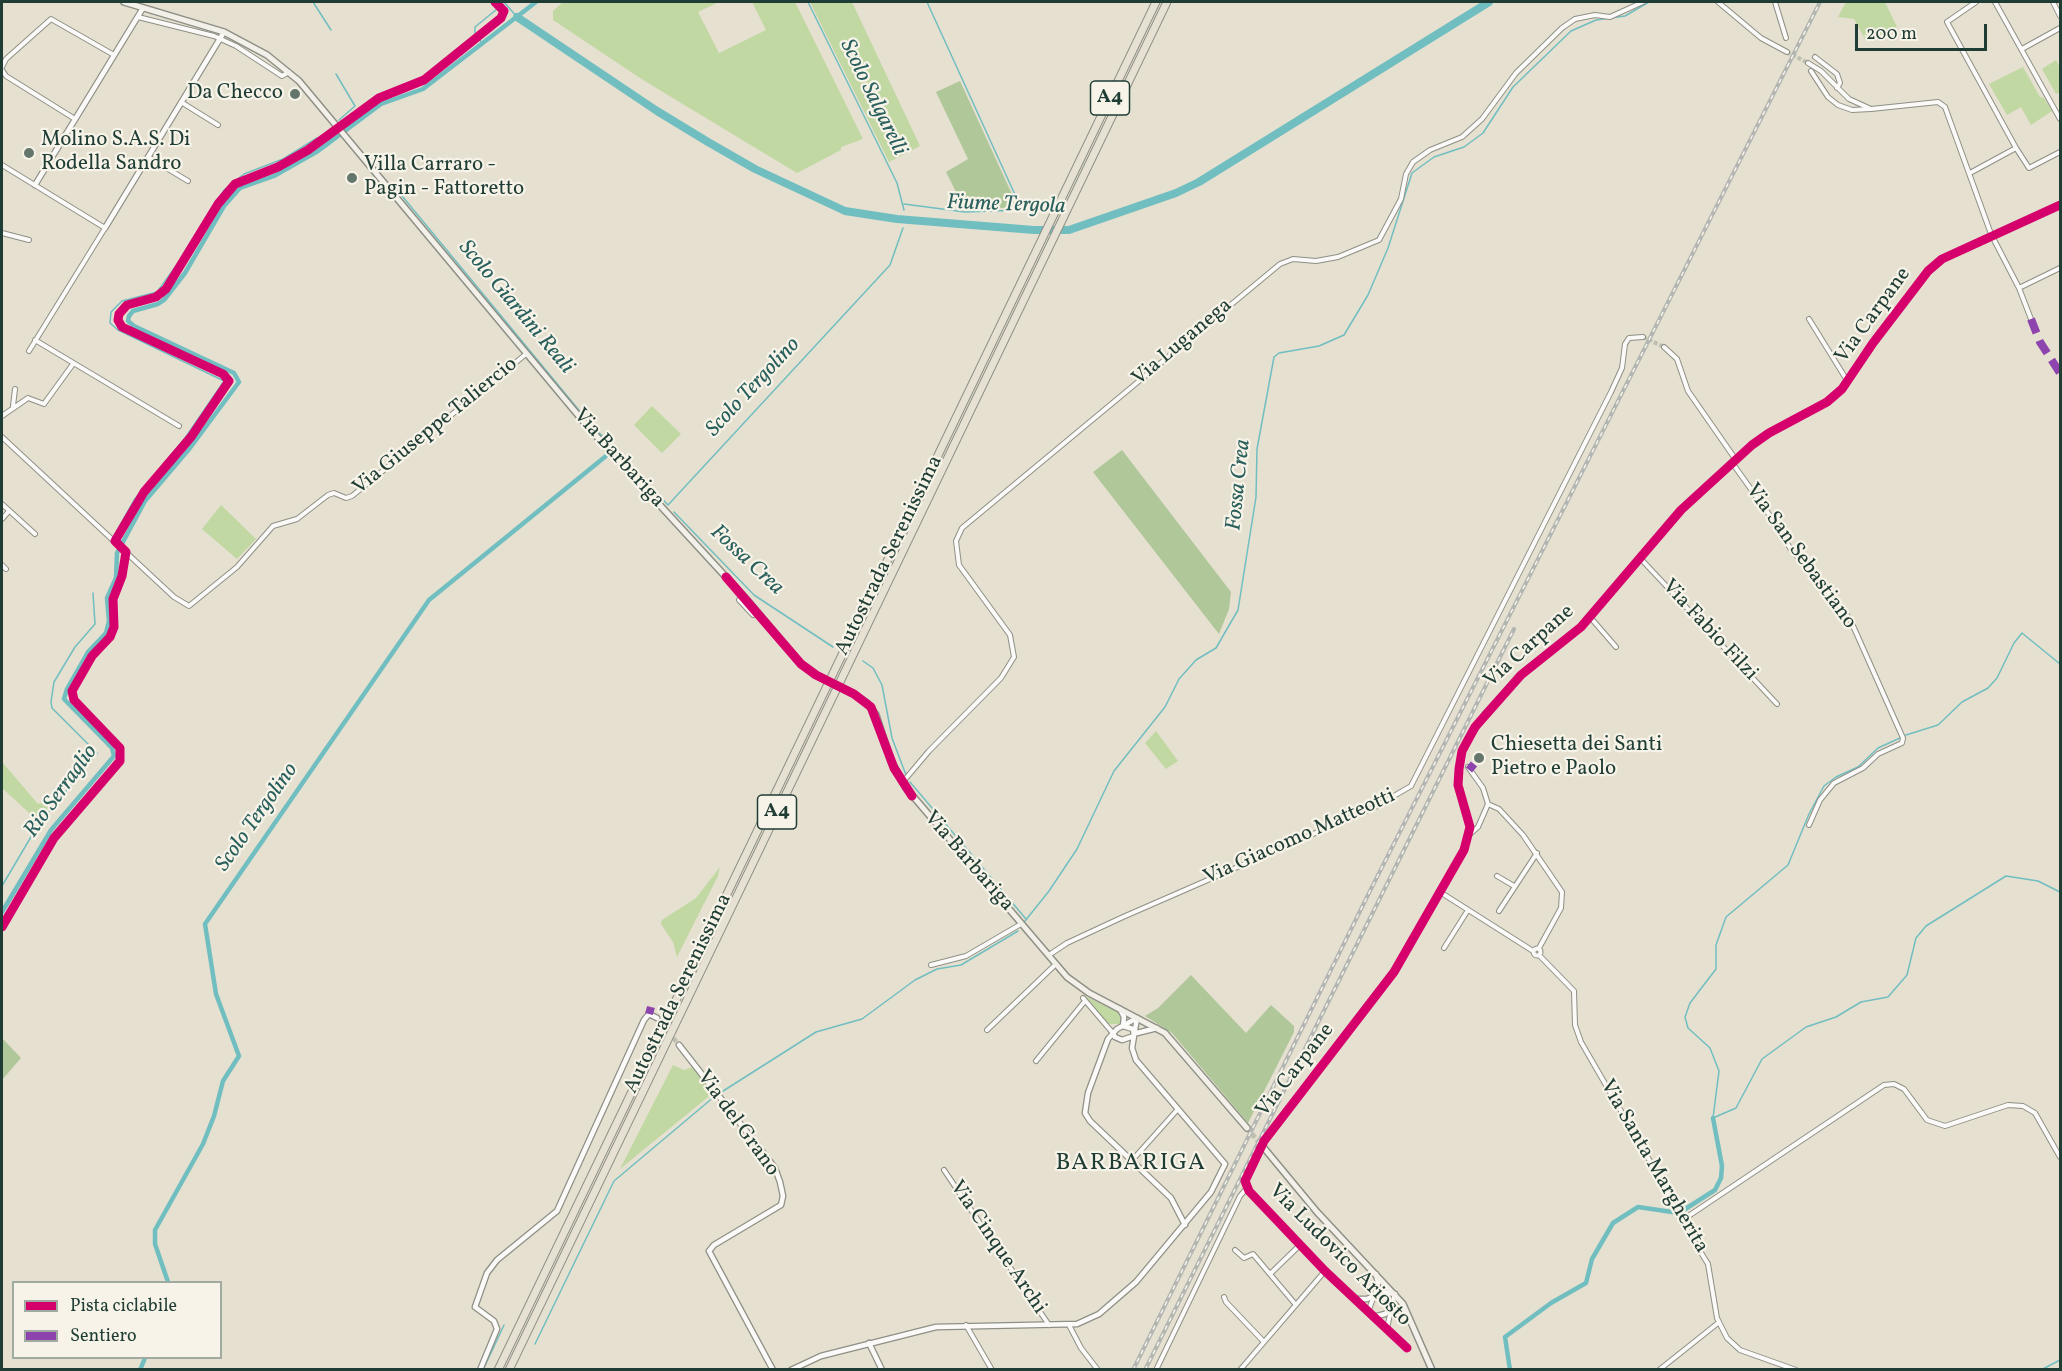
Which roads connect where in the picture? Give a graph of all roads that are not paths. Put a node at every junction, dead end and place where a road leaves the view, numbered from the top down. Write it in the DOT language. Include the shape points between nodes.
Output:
graph roads {
  1 [pos="124,2"];
  2 [pos="1156,2"];
  3 [pos="1167,2"];
  4 [pos="1642,2"];
  5 [pos="1721,2"];
  6 [pos="1775,2"];
  7 [pos="1976,2"];
  8 [pos="1995,2"];
  9 [pos="2053,2"];
  10 [pos="135,3"];
  11 [pos="143,8"];
  12 [pos="2061,15"];
  13 [pos="138,17"];
  14 [pos="2061,27"];
  15 [pos="224,32"];
  16 [pos="1786,38"];
  17 [pos="220,39"];
  18 [pos="2022,50"];
  19 [pos="1787,52"];
  20 [pos="114,55"];
  21 [pos="1815,57"];
  22 [pos="1808,63"];
  23 [pos="2,69"];
  24 [pos="1811,71"];
  25 [pos="289,72"];
  26 [pos="1837,88"];
  27 [pos="181,102"];
  28 [pos="1856,104"];
  29 [pos="1849,109"];
  30 [pos="1871,109"];
  31 [pos="1856,110"];
  32 [pos="75,119"];
  33 [pos="2061,119"];
  34 [pos="218,125"];
  35 [pos="2016,148"];
  36 [pos="2061,152"];
  37 [pos="148,157"];
  38 [pos="2,165"];
  39 [pos="1970,173"];
  40 [pos="188,181"];
  41 [pos="35,185"];
  42 [pos="2061,205"];
  43 [pos="105,228"];
  44 [pos="2,233"];
  45 [pos="1992,236"];
  46 [pos="29,240"];
  47 [pos="2061,268"];
  48 [pos="2019,288"];
  49 [pos="1809,319"];
  50 [pos="2031,319"];
  51 [pos="1643,337"];
  52 [pos="35,340"];
  53 [pos="1664,347"];
  54 [pos="29,351"];
  55 [pos="526,354"];
  56 [pos="73,364"];
  57 [pos="1848,382"];
  58 [pos="15,390"];
  59 [pos="13,407"];
  60 [pos="2,416"];
  61 [pos="179,426"];
  62 [pos="2,438"];
  63 [pos="1734,462"];
  64 [pos="2,504"];
  65 [pos="9,511"];
  66 [pos="2,519"];
  67 [pos="35,534"];
  68 [pos="1640,558"];
  69 [pos="2,564"];
  70 [pos="6,569"];
  71 [pos="742,595"];
  72 [pos="753,615"];
  73 [pos="1590,617"];
  74 [pos="1616,647"];
  75 [pos="1778,704"];
  76 [pos="1468,767"];
  77 [pos="902,783"];
  78 [pos="1488,804"];
  79 [pos="1809,825"];
  80 [pos="1470,834"];
  81 [pos="1537,853"];
  82 [pos="1497,876"];
  83 [pos="1514,886"];
  84 [pos="1440,892"];
  85 [pos="1468,910"];
  86 [pos="1499,912"];
  87 [pos="1021,924"];
  88 [pos="1444,948"];
  89 [pos="1539,948"];
  90 [pos="1533,951"];
  91 [pos="1048,955"];
  92 [pos="1539,955"];
  93 [pos="1056,964"];
  94 [pos="931,965"];
  95 [pos="1120,1009"];
  96 [pos="657,1018"];
  97 [pos="1137,1018"];
  98 [pos="1123,1026"];
  99 [pos="1157,1028"];
  100 [pos="987,1030"];
  101 [pos="1112,1032"];
  102 [pos="1136,1034"];
  103 [pos="679,1044"];
  104 [pos="1036,1062"];
  105 [pos="1178,1109"];
  106 [pos="1247,1128"];
  107 [pos="1262,1147"];
  108 [pos="1136,1156"];
  109 [pos="2061,1157"];
  110 [pos="944,1170"];
  111 [pos="1247,1188"];
  112 [pos="1680,1219"];
  113 [pos="1185,1224"];
  114 [pos="1300,1245"];
  115 [pos="1236,1250"];
  116 [pos="1325,1271"];
  117 [pos="1270,1274"];
  118 [pos="1376,1274"];
  119 [pos="1395,1294"];
  120 [pos="1375,1296"];
  121 [pos="1224,1298"];
  122 [pos="1354,1299"];
  123 [pos="1296,1305"];
  124 [pos="1391,1309"];
  125 [pos="1406,1309"];
  126 [pos="1368,1312"];
  127 [pos="1373,1317"];
  128 [pos="1718,1323"];
  129 [pos="965,1324"];
  130 [pos="1049,1325"];
  131 [pos="1069,1325"];
  132 [pos="1387,1329"];
  133 [pos="1264,1342"];
  134 [pos="869,1343"];
  135 [pos="1407,1348"];
  136 [pos="480,1370"];
  137 [pos="498,1370"];
  138 [pos="509,1370"];
  139 [pos="773,1370"];
  140 [pos="791,1370"];
  141 [pos="882,1370"];
  142 [pos="992,1370"];
  143 [pos="1098,1370"];
  144 [pos="1156,1370"];
  145 [pos="1240,1370"];
  146 [pos="1432,1370"];
  147 [pos="1659,1370"];
  148 [pos="1796,1370"];
  1 -- 10 [label="main road, Via Barbariga"];
  2 -- 137 [label="highway, Autostrada Serenissima / A4"];
  3 -- 138 [label="highway, Autostrada Serenissima / A4"];
  4 -- 77 [label="street, Via Luganega" via="1610,17 1575,19 1562,28 1516,73 1482,119 1462,137 1413,162 1401,199 1379,240 1338,257 1316,261 1293,259 1280,264 962,528 956,541 959,565 1010,635 1014,657 1002,678"];
  5 -- 19 [label="street" via="1761,38"];
  6 -- 16 [label="street"];
  7 -- 35 [label="street" via="1947,22"];
  8 -- 18 [label="street"];
  9 -- 12 [label="street"];
  10 -- 11 [label="main road, Via Barbariga"];
  11 -- 13 [label="street"];
  11 -- 15 [label="main road, Via Barbariga"];
  13 -- 17 [label="street, Via Barbariga"];
  13 -- 20 [label="street"];
  14 -- 18 [label="street"];
  15 -- 17 [label="street"];
  15 -- 25 [label="main road, Via Barbariga"];
  17 -- 25 [label="street, Via Barbariga" via="282,76"];
  17 -- 27 [label="street"];
  18 -- 33 [label="street"];
  20 -- 23 [label="street" via="51,19 6,59"];
  20 -- 32 [label="street"];
  21 -- 26 [label="street" via="1837,74"];
  22 -- 26 [label="street"];
  23 -- 32 [label="street" via="6,76"];
  24 -- 29 [label="street" via="1832,101"];
  25 -- 55 [label="main road, Via Barbariga" via="340,128"];
  26 -- 28 [label="street"];
  27 -- 34 [label="street"];
  27 -- 37 [label="street"];
  28 -- 29 [label="street"];
  28 -- 30 [label="street"];
  28 -- 31 [label="street"];
  29 -- 31 [label="street"];
  30 -- 31 [label="street"];
  30 -- 39 [label="street" via="1938,102 1950,116"];
  32 -- 41 [label="street"];
  35 -- 36 [label="street" via="2029,168"];
  35 -- 39 [label="street"];
  37 -- 40 [label="street"];
  37 -- 43 [label="street"];
  38 -- 41 [label="street"];
  39 -- 45 [label="street"];
  41 -- 43 [label="street"];
  42 -- 45 [label="street, Via Carpane"];
  43 -- 52 [label="street"];
  44 -- 46 [label="street"];
  45 -- 48 [label="street"];
  45 -- 57 [label="street, Via Carpane" via="1942,259 1928,271"];
  47 -- 48 [label="street"];
  48 -- 50 [label="street"];
  49 -- 57 [label="street, Via Carpane"];
  51 -- 91 [label="street, Via Giacomo Matteotti" via="1629,338 1625,344 1623,365 1611,392 1408,789 1375,807 1123,916"];
  52 -- 54 [label="street"];
  52 -- 56 [label="street"];
  53 -- 63 [label="street" via="1677,359 1688,391"];
  55 -- 62 [label="street, Via Giuseppe Taliercio" via="352,496 328,495 297,519 277,524 237,567 189,606 174,597"];
  55 -- 71 [label="main road, Via Barbariga" via="588,428"];
  56 -- 59 [label="street" via="44,404 30,398"];
  56 -- 61 [label="street"];
  57 -- 63 [label="street, Via Carpane" via="1827,402 1769,433"];
  58 -- 59 [label="street"];
  59 -- 60 [label="street"];
  63 -- 68 [label="street, Via Carpane" via="1676,515"];
  63 -- 79 [label="street, Via San Sebastiano" via="1790,548 1850,619 1904,738 1902,743 1834,783 1823,795"];
  64 -- 65 [label="street"];
  65 -- 66 [label="street"];
  65 -- 67 [label="street"];
  68 -- 73 [label="street, Via Carpane"];
  68 -- 75 [label="street, Via Fabio Filzi"];
  69 -- 70 [label="street"];
  71 -- 72 [label="street, Via Barbariga" via="739,600"];
  71 -- 77 [label="main road, Via Barbariga, bridge" via="801,664 867,703 876,716"];
  73 -- 74 [label="street"];
  73 -- 80 [label="street, Via Carpane" via="1570,638 1521,675 1485,714 1465,744 1458,785"];
  76 -- 78 [label="street" via="1483,788"];
  77 -- 87 [label="main road, Via Barbariga"];
  78 -- 80 [label="street, Via Carpane" via="1478,827"];
  78 -- 81 [label="street" via="1499,809"];
  80 -- 84 [label="street, Via Carpane"];
  81 -- 83 [label="street"];
  81 -- 89 [label="street" via="1563,896 1560,912"];
  82 -- 83 [label="street"];
  83 -- 86 [label="street"];
  84 -- 85 [label="street, Via Santa Margherita"];
  84 -- 107 [label="street, Via Carpane" via="1389,979"];
  85 -- 88 [label="street"];
  85 -- 90 [label="street, Via Santa Margherita"];
  87 -- 91 [label="main road, Via Barbariga"];
  87 -- 94 [label="street" via="966,957"];
  89 -- 90 [label="street"];
  89 -- 92 [label="street"];
  90 -- 92 [label="street, Via Santa Margherita"];
  91 -- 93 [label="main road, Via Barbariga"];
  92 -- 112 [label="street, Via Santa Margherita" via="1574,991 1577,1034"];
  93 -- 95 [label="main road, Via Barbariga" via="1077,986"];
  93 -- 100 [label="street"];
  95 -- 97 [label="main road, Via Barbariga"];
  95 -- 98 [label="street"];
  96 -- 136 [label="street" via="649,1014 644,1020 557,1210 496,1260 487,1273 475,1307 494,1321 497,1329"];
  97 -- 98 [label="street"];
  97 -- 99 [label="main road, Via Barbariga"];
  97 -- 102 [label="street"];
  98 -- 101 [label="street"];
  98 -- 102 [label="street"];
  99 -- 102 [label="street"];
  99 -- 106 [label="main road, Via Barbariga" via="1176,1043"];
  101 -- 102 [label="street" via="1122,1040"];
  101 -- 104 [label="street" via="1084,999"];
  101 -- 113 [label="street" via="1088,1093 1085,1113 1171,1198"];
  102 -- 105 [label="street" via="1132,1048 1136,1060"];
  103 -- 139 [label="street, Via del Grano" via="775,1168 780,1182 781,1204 710,1251"];
  105 -- 108 [label="street"];
  105 -- 113 [label="street" via="1225,1164 1211,1192"];
  107 -- 111 [label="street, Via Carpane" via="1245,1178"];
  107 -- 118 [label="main road, Via Ludovico Ariosto"];
  109 -- 112 [label="street" via="2035,1113 2024,1106 2007,1105 1956,1125 1938,1125 1924,1117 1904,1089 1884,1084"];
  110 -- 130 [label="street, Via Cinque Archi"];
  111 -- 114 [label="street, Via Ludovico Ariosto"];
  111 -- 144 [label="street, Via Carpane"];
  112 -- 128 [label="street, Via Santa Margherita" via="1708,1264"];
  113 -- 131 [label="street" via="1116,1301 1089,1320"];
  114 -- 116 [label="street, Via Ludovico Ariosto"];
  114 -- 117 [label="street"];
  115 -- 117 [label="street" via="1244,1258 1253,1254"];
  116 -- 122 [label="street, Via Ludovico Ariosto"];
  116 -- 123 [label="street"];
  117 -- 123 [label="street"];
  118 -- 119 [label="main road, Via Ludovico Ariosto"];
  118 -- 120 [label="street, Via Ludovico Ariosto"];
  119 -- 120 [label="street, Via Ludovico Ariosto" via="1383,1292"];
  119 -- 124 [label="street, Via Ludovico Ariosto"];
  119 -- 125 [label="main road, Via Ludovico Ariosto"];
  120 -- 122 [label="street, Via Ludovico Ariosto"];
  120 -- 126 [label="street, Via Ludovico Ariosto"];
  121 -- 133 [label="street"];
  122 -- 126 [label="street, Via Ludovico Ariosto"];
  123 -- 133 [label="street"];
  124 -- 125 [label="street"];
  124 -- 127 [label="street, Via Ludovico Ariosto"];
  124 -- 132 [label="street, Via Ludovico Ariosto"];
  125 -- 146 [label="main road, Via Ludovico Ariosto"];
  126 -- 127 [label="street, Via Ludovico Ariosto"];
  127 -- 132 [label="street, Via Ludovico Ariosto"];
  128 -- 147 [label="street"];
  128 -- 148 [label="street" via="1740,1350"];
  129 -- 130 [label="street"];
  129 -- 134 [label="street" via="923,1329"];
  129 -- 142 [label="street"];
  130 -- 131 [label="street"];
  131 -- 143 [label="street"];
  132 -- 135 [label="street, Via Ludovico Ariosto"];
  133 -- 145 [label="street"];
  134 -- 140 [label="street" via="821,1356"];
  134 -- 141 [label="street"];
}
